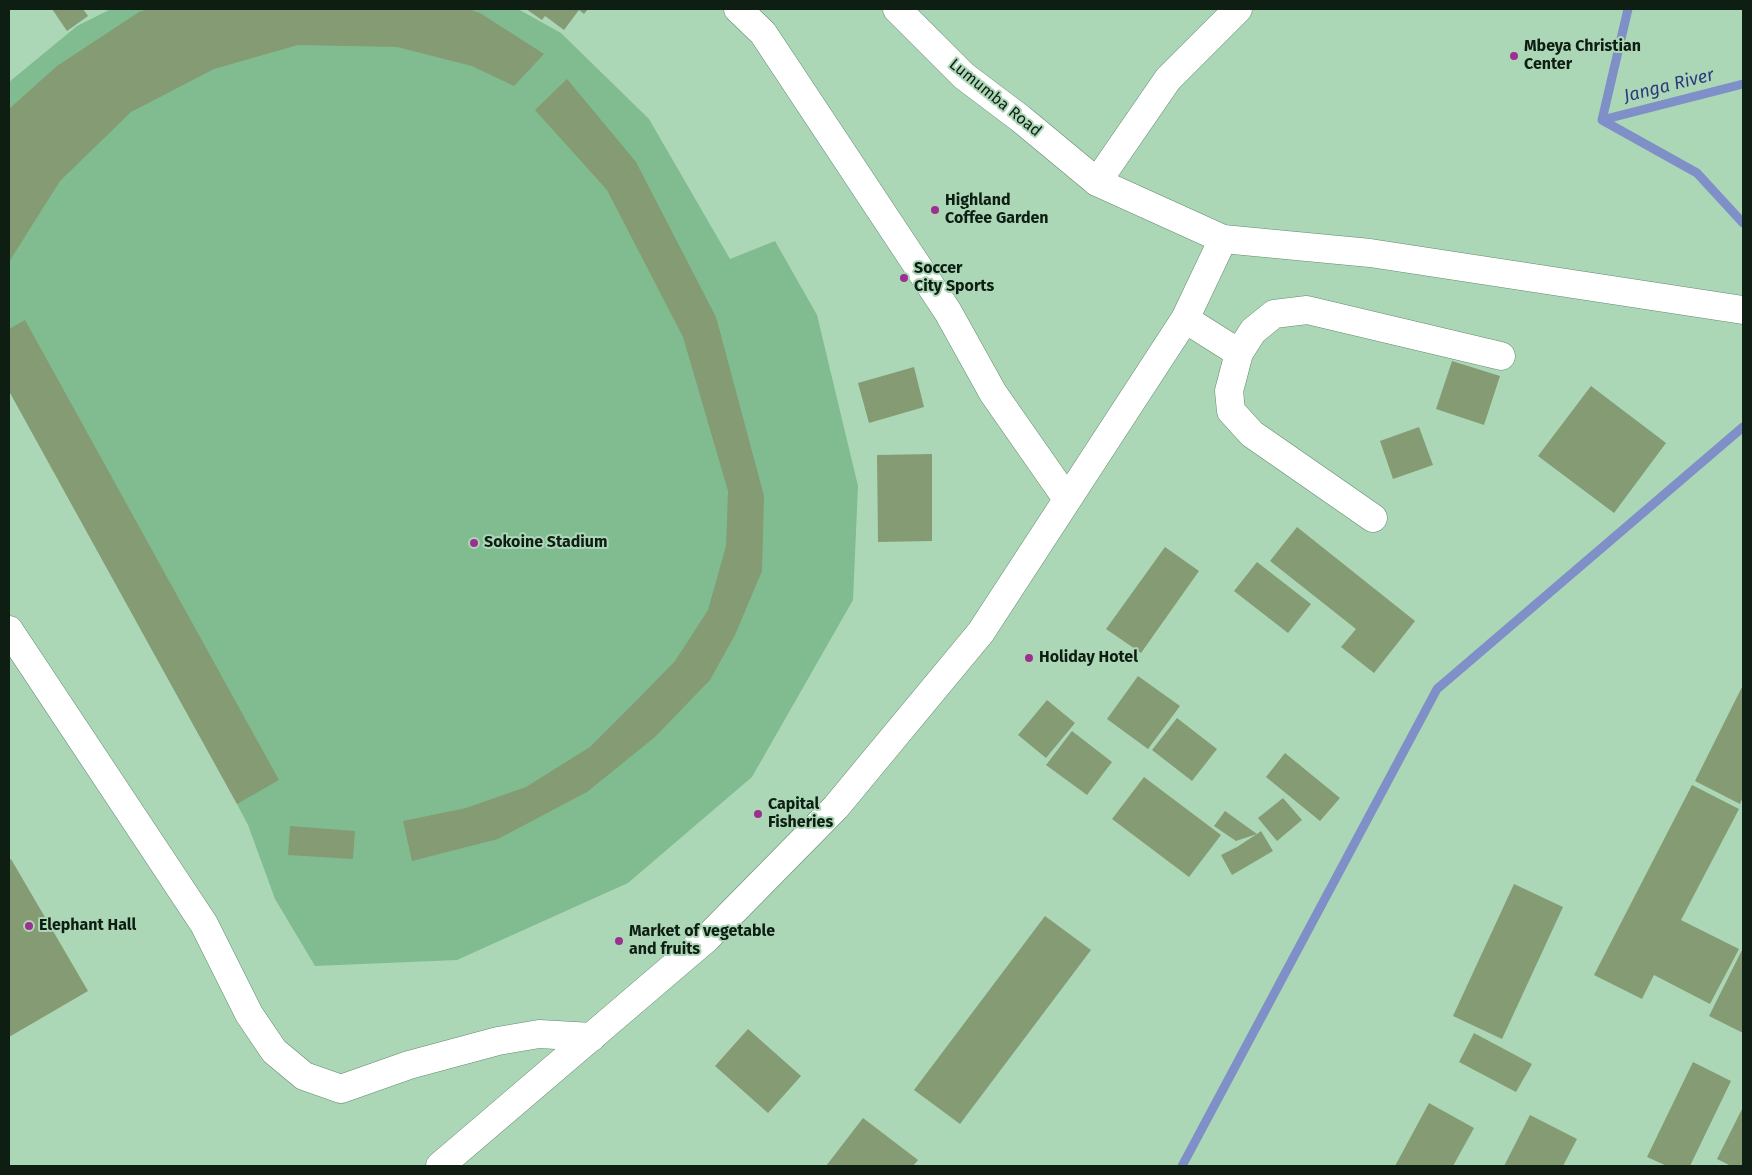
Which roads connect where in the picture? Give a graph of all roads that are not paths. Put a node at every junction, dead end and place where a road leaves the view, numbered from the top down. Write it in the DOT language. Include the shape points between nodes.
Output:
graph roads {
  1 [pos="738,9"];
  2 [pos="898,9"];
  3 [pos="1238,9"];
  4 [pos="1097,182"];
  5 [pos="1223,239"];
  6 [pos="1743,310"];
  7 [pos="1185,319"];
  8 [pos="1239,353"];
  9 [pos="1501,356"];
  10 [pos="1067,499"];
  11 [pos="1373,518"];
  12 [pos="9,630"];
  13 [pos="592,1037"];
  14 [pos="440,1166"];
  1 -- 10 [label="main road" via="763,33 948,312 993,393"];
  2 -- 4 [label="main road, Lumumba Road" via="964,76"];
  3 -- 4 [label="main road" via="1168,79"];
  4 -- 5 [label="main road, Lumumba Road"];
  5 -- 6 [label="main road, Lumumba Road" via="1370,253"];
  5 -- 7 [label="main road"];
  7 -- 8 [label="main road"];
  7 -- 10 [label="main road"];
  8 -- 9 [label="main road" via="1253,331 1274,314 1307,310"];
  8 -- 11 [label="main road" via="1229,391 1231,411 1252,434"];
  10 -- 13 [label="main road" via="981,632 836,807 707,938"];
  12 -- 13 [label="main road" via="204,924 249,1014 274,1051 304,1076 341,1089 409,1065 498,1041 539,1034"];
  13 -- 14 [label="main road"];
}
